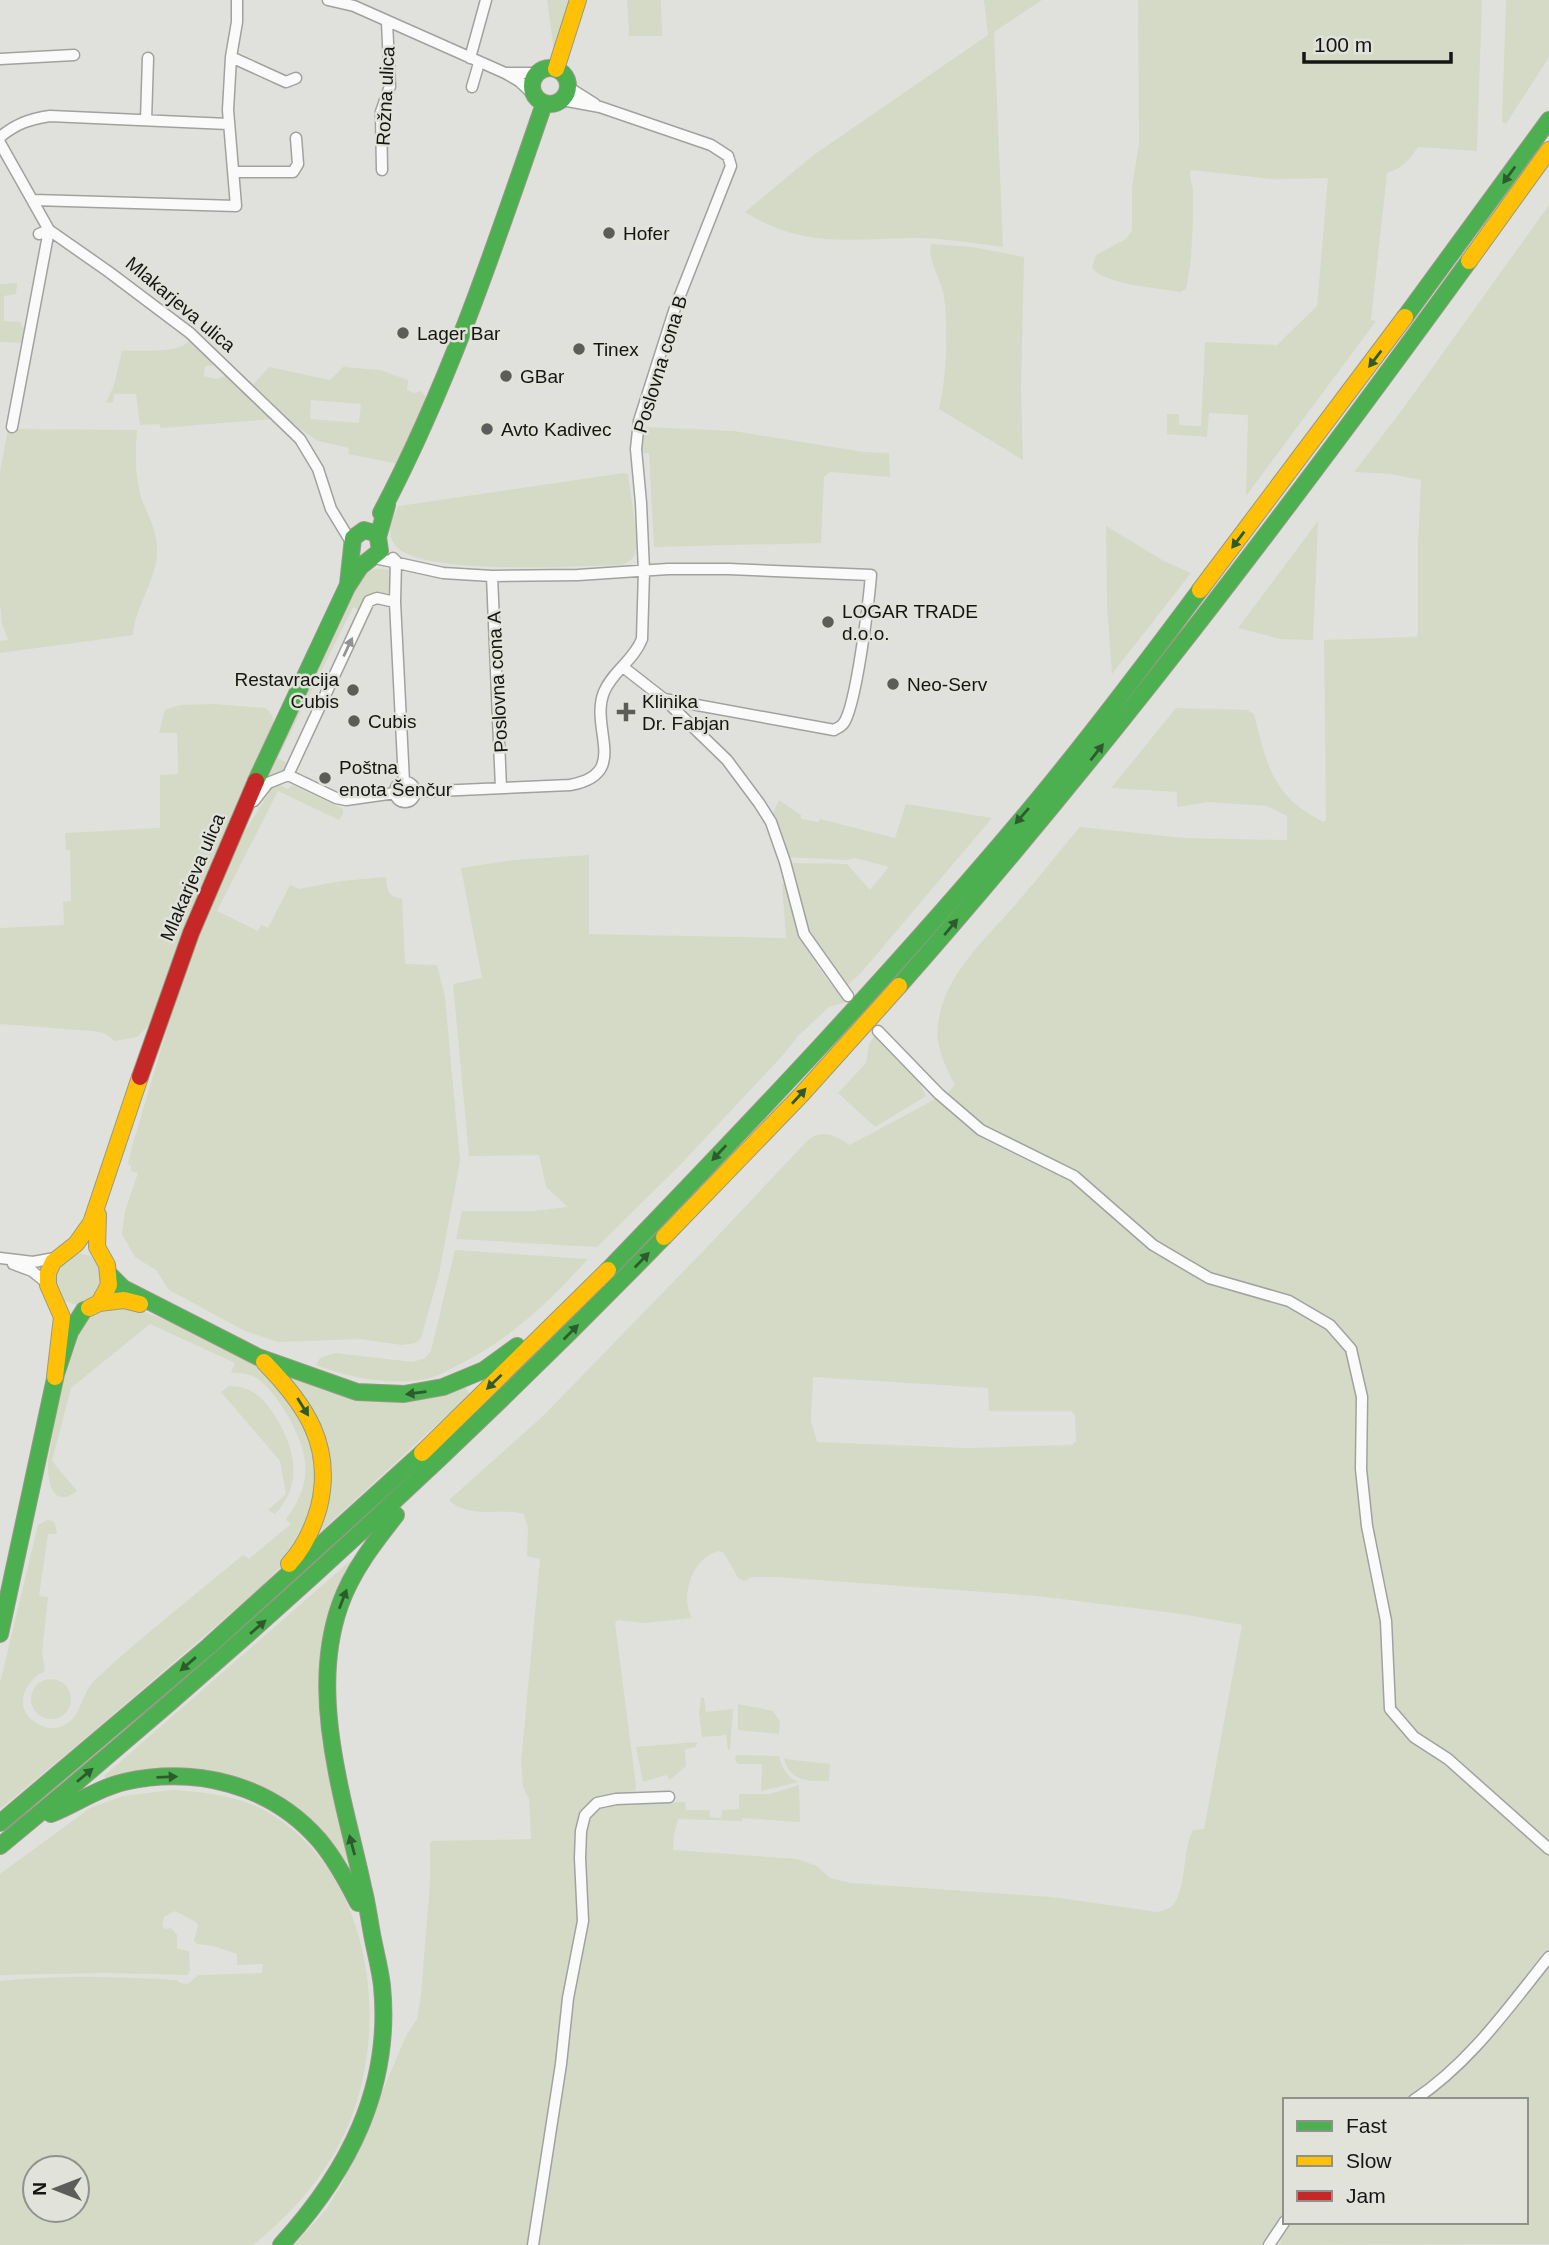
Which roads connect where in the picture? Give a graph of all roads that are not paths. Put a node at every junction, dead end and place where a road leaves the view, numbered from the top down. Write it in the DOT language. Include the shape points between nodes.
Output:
graph roads {
  1 [pos="237,0"];
  2 [pos="328,0"];
  3 [pos="578,0"];
  4 [pos="483,1"];
  5 [pos="354,3"];
  6 [pos="387,22"];
  7 [pos="74,55"];
  8 [pos="231,57"];
  9 [pos="0,58"];
  10 [pos="148,58"];
  11 [pos="474,60"];
  12 [pos="556,69"];
  13 [pos="505,73"];
  14 [pos="538,73"];
  15 [pos="296,78"];
  16 [pos="471,86"];
  17 [pos="565,94"];
  18 [pos="539,99"];
  19 [pos="146,120"];
  20 [pos="1549,120"];
  21 [pos="228,124"];
  22 [pos="0,137"];
  23 [pos="296,138"];
  24 [pos="0,143"];
  25 [pos="1549,150"];
  26 [pos="382,170"];
  27 [pos="234,172"];
  28 [pos="34,200"];
  29 [pos="44,232"];
  30 [pos="12,427"];
  31 [pos="366,545"];
  32 [pos="396,561"];
  33 [pos="644,571"];
  34 [pos="492,576"];
  35 [pos="394,602"];
  36 [pos="623,667"];
  37 [pos="664,699"];
  38 [pos="288,775"];
  39 [pos="404,782"];
  40 [pos="501,788"];
  41 [pos="415,792"];
  42 [pos="395,793"];
  43 [pos="231,835"];
  44 [pos="848,996"];
  45 [pos="878,1031"];
  46 [pos="102,1194"];
  47 [pos="71,1248"];
  48 [pos="101,1257"];
  49 [pos="55,1258"];
  50 [pos="0,1259"];
  51 [pos="110,1275"];
  52 [pos="47,1283"];
  53 [pos="55,1300"];
  54 [pos="92,1306"];
  55 [pos="162,1309"];
  56 [pos="544,1335"];
  57 [pos="258,1357"];
  58 [pos="55,1377"];
  59 [pos="417,1482"];
  60 [pos="258,1602"];
  61 [pos="0,1634"];
  62 [pos="669,1797"];
  63 [pos="33,1819"];
  64 [pos="0,1823"];
  65 [pos="0,1846"];
  66 [pos="1549,1849"];
  67 [pos="372,1936"];
  68 [pos="1549,1957"];
  69 [pos="1416,2098"];
  70 [pos="1283,2224"];
  71 [pos="281,2245"];
  72 [pos="533,2245"];
  73 [pos="1269,2245"];
  1 -- 8 [label="street"];
  2 -- 5 [label="street"];
  3 -- 12 [label="main road"];
  4 -- 11 [label="street"];
  5 -- 6 [label="street"];
  6 -- 11 [label="street"];
  6 -- 26 [label="street, Rožna ulica" via="390,86 381,112"];
  7 -- 9 [label="street"];
  8 -- 15 [label="street" via="286,82"];
  8 -- 21 [label="street"];
  10 -- 19 [label="street"];
  11 -- 13 [label="street"];
  11 -- 16 [label="street"];
  12 -- 14 [label="main road"];
  12 -- 17 [label="main road" via="566,78"];
  13 -- 14 [label="street"];
  13 -- 18 [label="street"];
  14 -- 18 [label="main road" via="533,81"];
  17 -- 18 [label="main road" via="554,104"];
  17 -- 33 [label="street, Poslovna cona B" via="711,145 728,156 731,166 675,308 639,421 636,449"];
  18 -- 31 [label="main road" via="475,304 434,405"];
  19 -- 21 [label="street"];
  19 -- 22 [label="street" via="40,117"];
  20 -- 56 [label="main road, one-way" via="1388,342 1070,760 833,1032"];
  21 -- 27 [label="street"];
  23 -- 27 [label="street" via="298,164 293,172"];
  24 -- 28 [label="street, Mlakarjeva ulica"];
  59 -- 25 [label="main road, one-way" via="708,1193 938,942 1083,770 1220,596"];
  27 -- 28 [label="street" via="236,206"];
  28 -- 29 [label="street, Mlakarjeva ulica"];
  29 -- 30 [label="street"];
  29 -- 31 [label="street, Mlakarjeva ulica" via="109,272 190,334 300,439 318,469 331,509"];
  31 -- 32 [label="street"];
  31 -- 43 [label="main road, Mlakarjeva ulica"];
  32 -- 34 [label="street" via="443,573"];
  32 -- 35 [label="street"];
  33 -- 34 [label="street"];
  33 -- 36 [label="street" via="642,639"];
  33 -- 37 [label="street" via="871,575 852,699 844,724 834,730"];
  34 -- 40 [label="street, Poslovna cona A"];
  38 -- 35 [label="street, one-way" via="369,601"];
  35 -- 39 [label="street"];
  36 -- 37 [label="street"];
  36 -- 40 [label="street" via="602,697 605,757 592,779 570,785"];
  37 -- 44 [label="street" via="727,760 771,822 804,934"];
  38 -- 42 [label="street" via="346,800"];
  38 -- 43 [label="street" via="263,788"];
  39 -- 41 [label="street"];
  39 -- 42 [label="street"];
  40 -- 41 [label="street"];
  41 -- 42 [label="street" via="405,802"];
  43 -- 46 [label="main road, Mlakarjeva ulica" via="184,950"];
  45 -- 66 [label="street" via="939,1094 981,1129 1074,1176 1153,1245 1209,1278 1289,1301 1330,1325 1351,1349 1362,1397 1361,1469 1386,1621 1390,1709 1413,1737 1448,1759"];
  46 -- 47 [label="main road" via="87,1230"];
  46 -- 48 [label="main road" via="96,1232"];
  47 -- 48 [label="main road"];
  47 -- 49 [label="main road"];
  48 -- 51 [label="main road"];
  49 -- 50 [label="street" via="33,1262"];
  49 -- 52 [label="main road"];
  50 -- 52 [label="street" via="32,1271"];
  51 -- 54 [label="main road" via="106,1295"];
  51 -- 55 [label="main road" via="123,1288"];
  52 -- 53 [label="main road"];
  53 -- 54 [label="main road" via="74,1310"];
  53 -- 58 [label="main road" via="62,1317"];
  54 -- 55 [label="main road" via="124,1300"];
  54 -- 58 [label="main road" via="76,1319"];
  55 -- 57 [label="main road"];
  56 -- 57 [label="main road, one-way" via="457,1382 404,1394 336,1387"];
  56 -- 60 [label="main road, one-way"];
  57 -- 60 [label="main road, one-way" via="300,1400 309,1416 320,1449 323,1488 307,1537 293,1560 270,1580"];
  58 -- 61 [label="main road"];
  63 -- 59 [label="main road, one-way" via="270,1616"];
  67 -- 59 [label="main road, one-way" via="332,1758 325,1673 342,1597 358,1566 404,1507"];
  60 -- 64 [label="main road, one-way"];
  62 -- 72 [label="street" via="606,1801 585,1815 580,1858 583,1921"];
  63 -- 65 [label="main road"];
  63 -- 67 [label="main road, one-way" via="93,1793 151,1778 210,1779 244,1787 290,1812 321,1840 337,1860"];
  67 -- 71 [label="main road" via="383,2015 371,2097 332,2186"];
  68 -- 69 [label="street" via="1469,2055"];
  70 -- 73 [label="street"];
}
